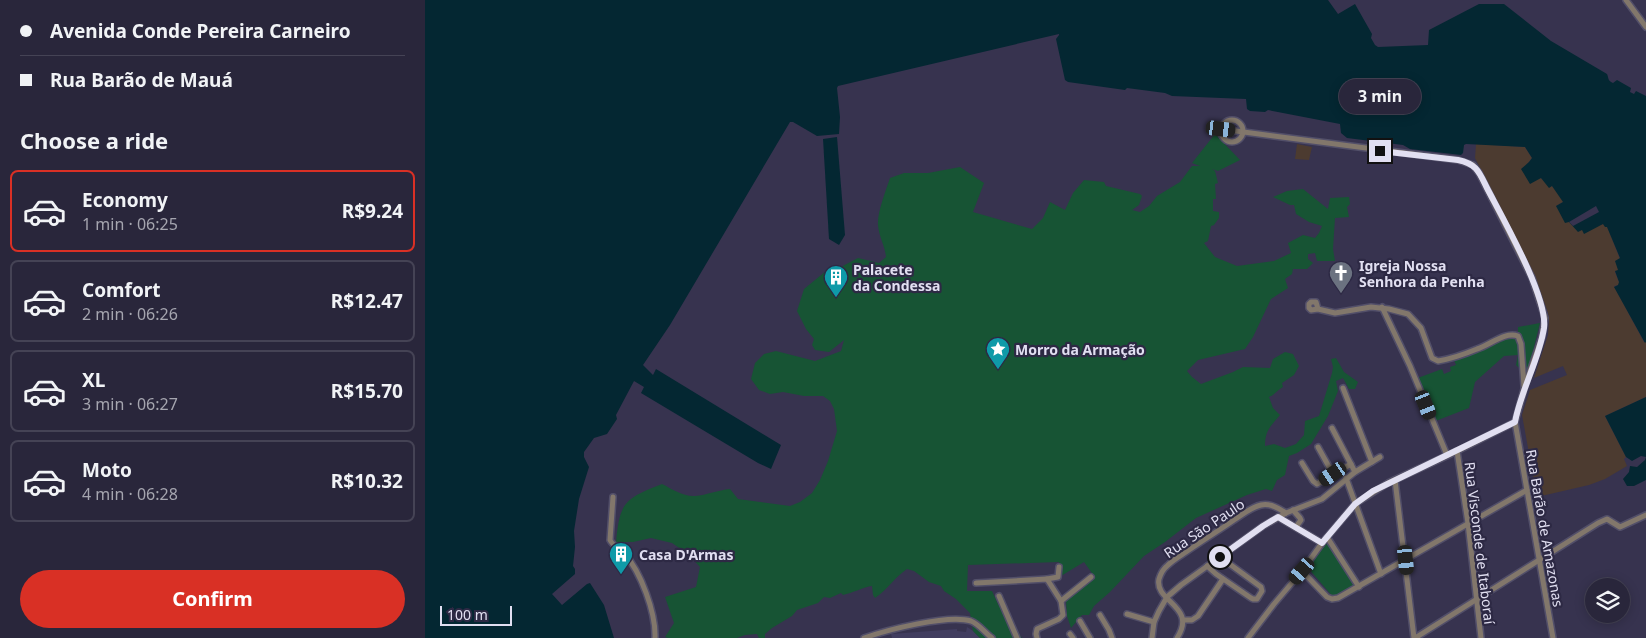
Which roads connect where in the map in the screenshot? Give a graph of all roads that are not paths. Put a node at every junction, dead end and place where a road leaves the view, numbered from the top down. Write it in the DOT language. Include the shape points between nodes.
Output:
graph roads {
  1 [pos="1626,0"];
  2 [pos="1646,27"];
  3 [pos="1221,129"];
  4 [pos="1243,132"];
  5 [pos="1382,307"];
  6 [pos="1321,310"];
  7 [pos="1343,388"];
  8 [pos="1524,389"];
  9 [pos="1515,422"];
  10 [pos="1332,428"];
  11 [pos="1318,447"];
  12 [pos="1457,451"];
  13 [pos="1447,455"];
  14 [pos="1380,457"];
  15 [pos="1372,462"];
  16 [pos="1303,463"];
  17 [pos="1351,464"];
  18 [pos="1355,472"];
  19 [pos="1333,474"];
  20 [pos="1346,478"];
  21 [pos="1395,480"];
  22 [pos="1527,490"];
  23 [pos="613,497"];
  24 [pos="1355,504"];
  25 [pos="1293,510"];
  26 [pos="1286,513"];
  27 [pos="1646,515"];
  28 [pos="1278,517"];
  29 [pos="1467,523"];
  30 [pos="1296,527"];
  31 [pos="1327,537"];
  32 [pos="1322,543"];
  33 [pos="1220,557"];
  34 [pos="1406,560"];
  35 [pos="1539,560"];
  36 [pos="1207,566"];
  37 [pos="1059,567"];
  38 [pos="1302,571"];
  39 [pos="1381,574"];
  40 [pos="1091,577"];
  41 [pos="1047,579"];
  42 [pos="1223,579"];
  43 [pos="976,583"];
  44 [pos="1359,587"];
  45 [pos="999,596"];
  46 [pos="1167,597"];
  47 [pos="1477,599"];
  48 [pos="1061,601"];
  49 [pos="1099,614"];
  50 [pos="1127,614"];
  51 [pos="1184,620"];
  52 [pos="1080,621"];
  53 [pos="1154,622"];
  54 [pos="655,638"];
  55 [pos="864,638"];
  56 [pos="992,638"];
  57 [pos="1017,638"];
  58 [pos="1037,638"];
  59 [pos="1091,638"];
  60 [pos="1111,638"];
  61 [pos="1152,638"];
  62 [pos="1177,638"];
  63 [pos="1249,638"];
  64 [pos="1415,638"];
  65 [pos="1481,638"];
  66 [pos="1553,638"];
  1 -- 2 [label="street"];
  3 -- 4 [label="street"];
  3 -- 4 [label="street" via="1228,121 1235,120"];
  3 -- 4 [label="street" via="1225,139 1231,142 1238,140"];
  4 -- 8 [label="street" via="1458,160 1473,165 1532,278 1545,318 1542,337"];
  5 -- 6 [label="street" via="1335,313"];
  5 -- 8 [label="street" via="1411,317 1421,328 1433,358 1438,360 1478,349 1507,335 1518,336"];
  5 -- 13 [label="street"];
  7 -- 15 [label="street"];
  8 -- 9 [label="street"];
  9 -- 12 [label="street"];
  9 -- 22 [label="street, Rua Barão de Amazonas"];
  10 -- 17 [label="street"];
  11 -- 19 [label="street"];
  12 -- 13 [label="street"];
  12 -- 29 [label="street, Rua Visconde de Itaboraí"];
  13 -- 21 [label="street"];
  14 -- 15 [label="street"];
  15 -- 18 [label="street"];
  16 -- 19 [label="street" via="1315,483"];
  17 -- 18 [label="street"];
  17 -- 19 [label="street"];
  18 -- 20 [label="street"];
  20 -- 24 [label="street"];
  20 -- 25 [label="street" via="1322,498"];
  21 -- 24 [label="street"];
  21 -- 34 [label="street"];
  22 -- 29 [label="street"];
  22 -- 35 [label="street, Rua Barão de Amazonas"];
  23 -- 54 [label="street" via="610,540 625,554 645,587"];
  24 -- 31 [label="street"];
  24 -- 39 [label="street"];
  25 -- 26 [label="street"];
  25 -- 30 [label="street" via="1301,520"];
  26 -- 28 [label="street"];
  26 -- 46 [label="street, Rua São Paulo" via="1274,506 1261,505 1167,565 1161,572 1159,584"];
  27 -- 35 [label="street" via="1620,527 1605,520"];
  28 -- 30 [label="street"];
  28 -- 33 [label="street"];
  29 -- 34 [label="street"];
  29 -- 47 [label="street, Rua Visconde de Itaboraí"];
  30 -- 32 [label="street"];
  31 -- 32 [label="street"];
  31 -- 44 [label="street"];
  32 -- 38 [label="street"];
  33 -- 36 [label="street"];
  33 -- 42 [label="street" via="1262,591 1253,600"];
  34 -- 39 [label="street"];
  34 -- 64 [label="street"];
  35 -- 47 [label="street"];
  35 -- 66 [label="street, Rua Barão de Amazonas"];
  36 -- 42 [label="street"];
  36 -- 46 [label="street"];
  37 -- 41 [label="street" via="1059,577"];
  38 -- 44 [label="street" via="1332,599"];
  38 -- 63 [label="street"];
  39 -- 44 [label="street"];
  40 -- 48 [label="street"];
  41 -- 43 [label="street"];
  41 -- 48 [label="street"];
  42 -- 51 [label="street" via="1198,616"];
  45 -- 57 [label="street"];
  46 -- 51 [label="street"];
  46 -- 53 [label="street"];
  47 -- 64 [label="street"];
  47 -- 65 [label="street, Rua Visconde de Itaboraí"];
  48 -- 58 [label="street" via="1062,618 1037,629"];
  49 -- 60 [label="street"];
  50 -- 53 [label="street"];
  51 -- 62 [label="street"];
  52 -- 59 [label="street"];
  53 -- 61 [label="street"];
  55 -- 56 [label="street" via="905,626 954,620 975,623"];
}
